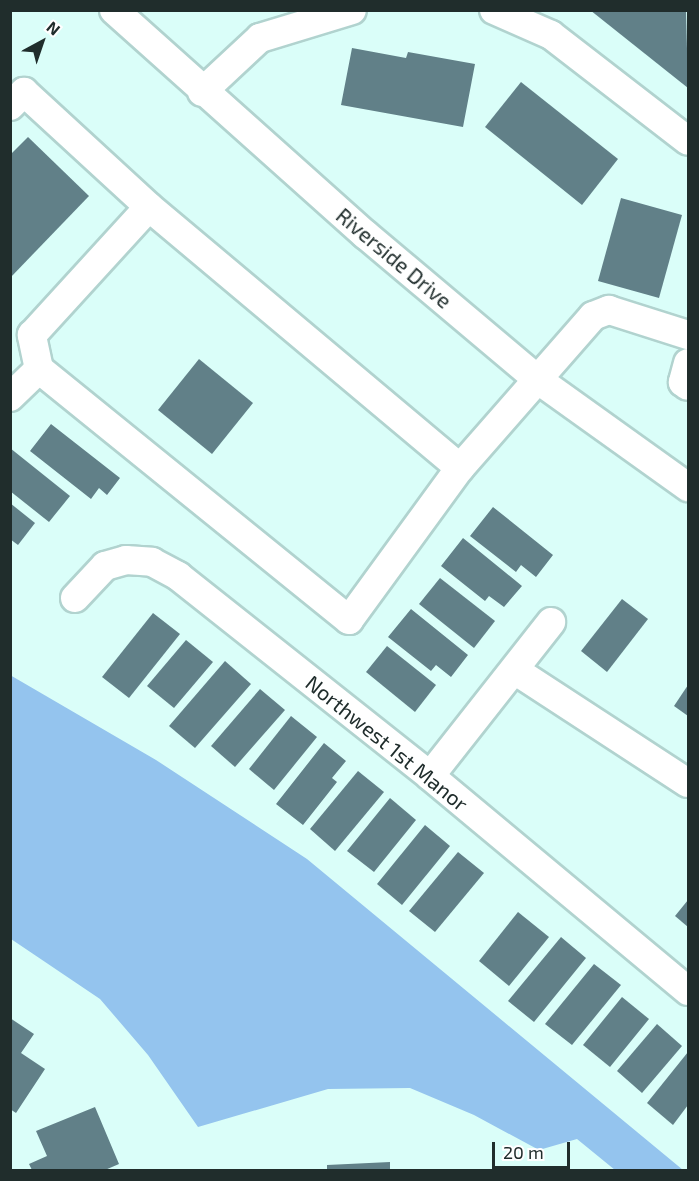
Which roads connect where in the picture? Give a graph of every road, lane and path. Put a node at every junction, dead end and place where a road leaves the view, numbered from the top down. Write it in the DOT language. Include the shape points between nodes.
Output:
graph roads {
  1 [pos="114,10"];
  2 [pos="352,10"];
  3 [pos="494,10"];
  4 [pos="202,92"];
  5 [pos="10,106"];
  6 [pos="688,141"];
  7 [pos="149,207"];
  8 [pos="688,335"];
  9 [pos="688,363"];
  10 [pos="39,369"];
  11 [pos="537,379"];
  12 [pos="688,386"];
  13 [pos="10,397"];
  14 [pos="460,468"];
  15 [pos="688,487"];
  16 [pos="75,598"];
  17 [pos="551,622"];
  18 [pos="516,671"];
  19 [pos="430,776"];
  20 [pos="688,783"];
  21 [pos="688,991"];
  1 -- 4 [label="street, Riverside Drive"];
  2 -- 4 [label="street" via="260,38"];
  3 -- 6 [label="street" via="551,35"];
  4 -- 11 [label="street, Riverside Drive"];
  5 -- 7 [label="street" via="24,92"];
  7 -- 10 [label="street" via="32,335"];
  7 -- 14 [label="street"];
  8 -- 11 [label="street" via="609,310 592,316"];
  9 -- 12 [label="street" via="683,382"];
  10 -- 13 [label="street"];
  10 -- 14 [label="street" via="348,620"];
  11 -- 14 [label="street"];
  11 -- 15 [label="street, Riverside Drive"];
  16 -- 19 [label="street, Northwest 1st Manor" via="105,566 126,560 152,562 178,576"];
  17 -- 18 [label="street"];
  18 -- 19 [label="street"];
  18 -- 20 [label="street"];
  19 -- 21 [label="street, Northwest 1st Manor"];
}
